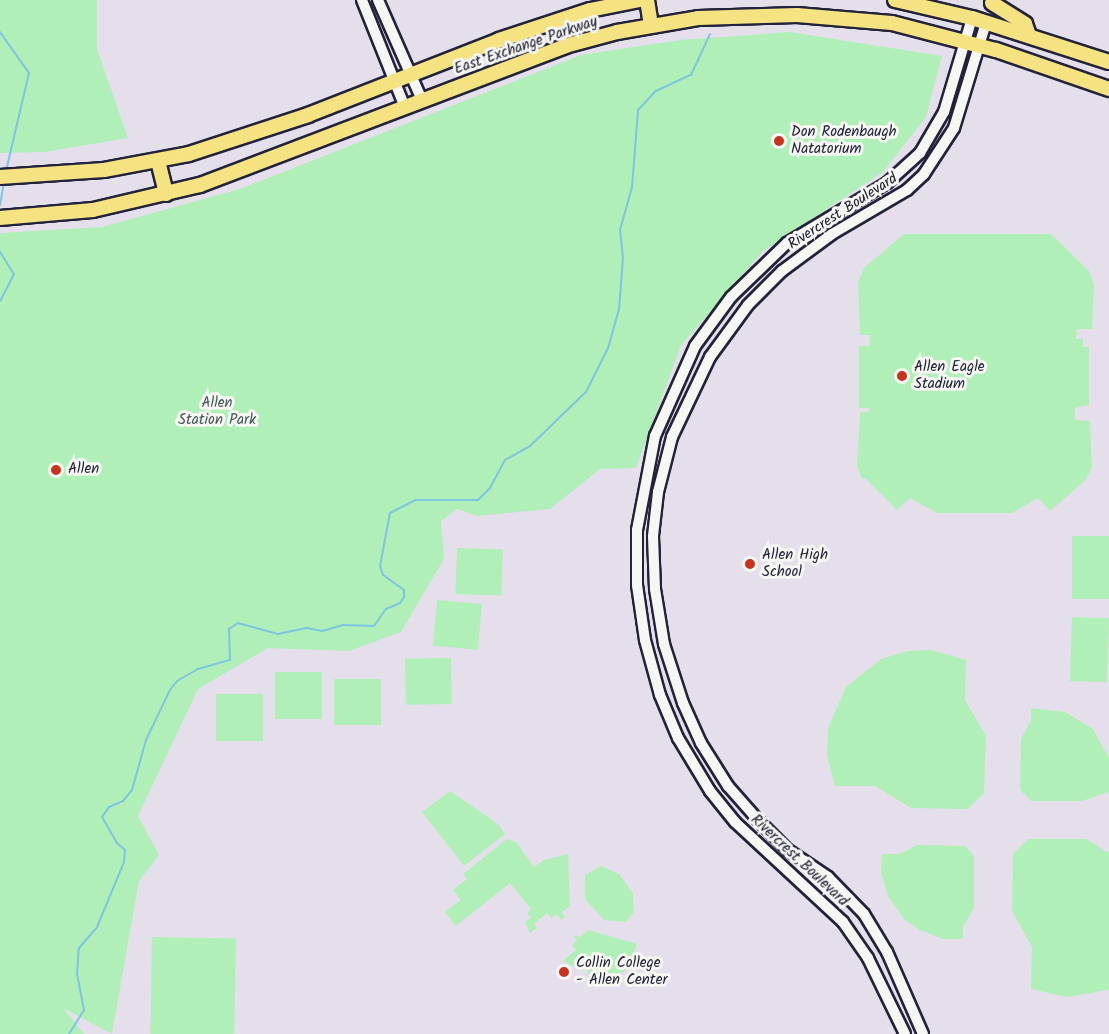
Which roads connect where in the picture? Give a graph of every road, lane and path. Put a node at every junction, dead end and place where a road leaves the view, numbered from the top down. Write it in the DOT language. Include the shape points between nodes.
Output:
graph roads {
  1 [pos="362,0"];
  2 [pos="378,0"];
  3 [pos="640,0"];
  4 [pos="647,0"];
  5 [pos="895,0"];
  6 [pos="992,3"];
  7 [pos="972,18"];
  8 [pos="986,23"];
  9 [pos="651,26"];
  10 [pos="1029,35"];
  11 [pos="965,41"];
  12 [pos="980,45"];
  13 [pos="1109,62"];
  14 [pos="410,75"];
  15 [pos="394,81"];
  16 [pos="1109,89"];
  17 [pos="422,100"];
  18 [pos="404,105"];
  19 [pos="158,161"];
  20 [pos="0,177"];
  21 [pos="871,191"];
  22 [pos="166,194"];
  23 [pos="880,206"];
  24 [pos="0,218"];
  25 [pos="905,1034"];
  26 [pos="923,1034"];
  1 -- 15 [label="street"];
  2 -- 14 [label="street"];
  3 -- 14 [label="main road, East Exchange Parkway" via="590,10"];
  4 -- 9 [label="main road"];
  5 -- 7 [label="main road"];
  6 -- 10 [label="main road" via="1025,24"];
  7 -- 8 [label="main road"];
  7 -- 11 [label="street, Rivercrest Boulevard"];
  8 -- 10 [label="main road"];
  8 -- 12 [label="street, Rivercrest Boulevard"];
  9 -- 11 [label="main road, East Exchange Parkway" via="725,16 819,16 892,23"];
  9 -- 17 [label="main road, East Exchange Parkway" via="565,46"];
  10 -- 13 [label="main road"];
  11 -- 12 [label="main road, East Exchange Parkway"];
  11 -- 21 [label="street, Rivercrest Boulevard" via="944,112 933,135 910,164"];
  12 -- 16 [label="main road, East Exchange Parkway"];
  12 -- 23 [label="street, Rivercrest Boulevard" via="960,114 943,148 916,182"];
  14 -- 15 [label="main road, East Exchange Parkway"];
  14 -- 17 [label="street"];
  15 -- 18 [label="street"];
  15 -- 19 [label="main road, East Exchange Parkway" via="277,126"];
  17 -- 18 [label="main road, East Exchange Parkway"];
  18 -- 22 [label="main road, East Exchange Parkway" via="232,176"];
  19 -- 20 [label="main road, East Exchange Parkway" via="52,176"];
  19 -- 22 [label="main road"];
  21 -- 23 [label="street"];
  21 -- 25 [label="street, Rivercrest Boulevard" via="787,243 731,297 695,346 669,399 650,453 638,511 636,569 640,613 653,674 685,750 710,791 742,830 843,922 868,958"];
  22 -- 24 [label="main road, East Exchange Parkway" via="56,215"];
  23 -- 26 [label="street, Rivercrest Boulevard" via="812,247 782,271 744,310 706,362 683,408 664,464 654,524 654,576 667,658 688,717 706,750 728,786 766,828 788,850 828,877 864,914 887,952"];
}
